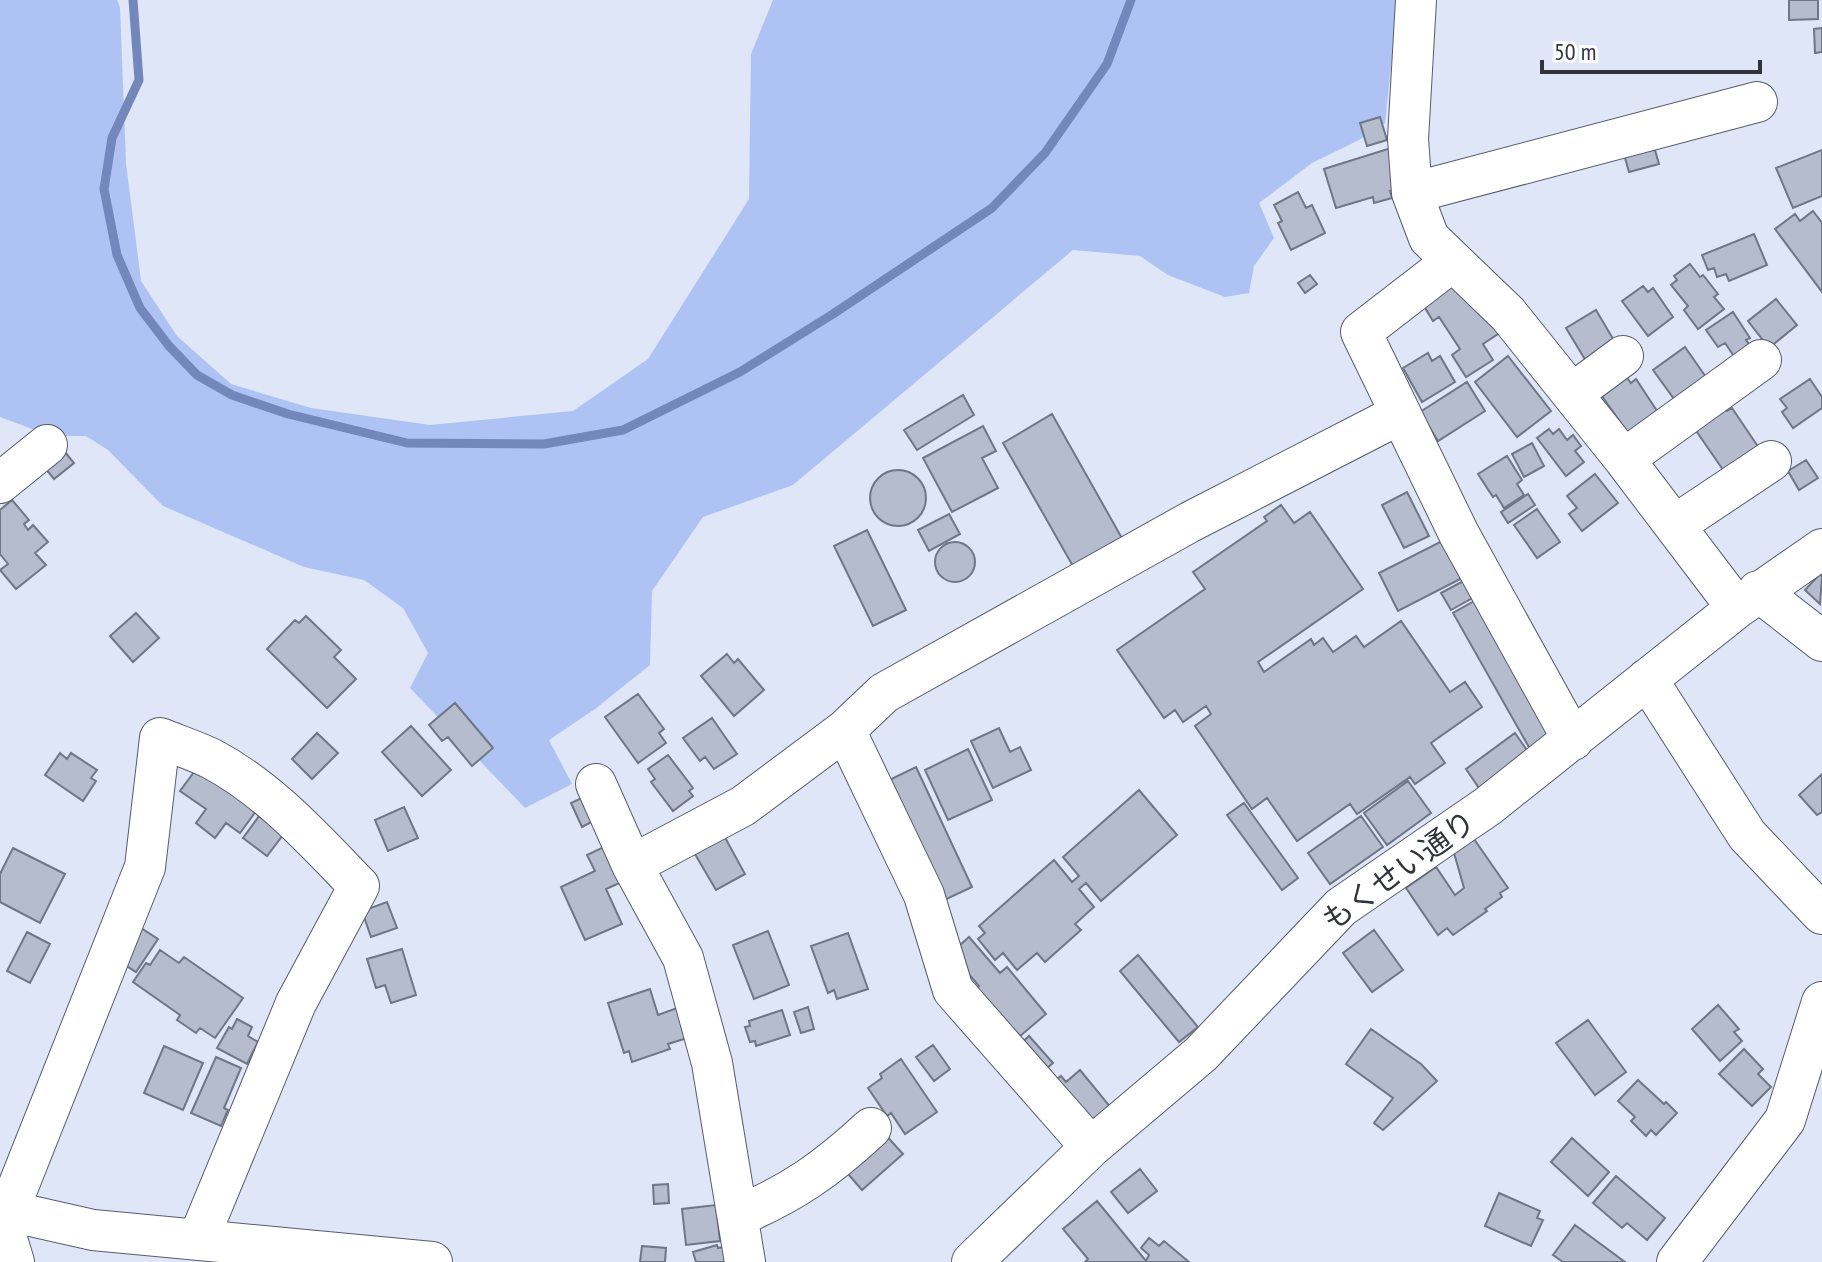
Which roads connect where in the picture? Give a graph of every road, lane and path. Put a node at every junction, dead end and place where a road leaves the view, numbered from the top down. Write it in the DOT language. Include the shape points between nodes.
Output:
graph roads {
  1 [pos="1416,0"];
  2 [pos="1757,102"];
  3 [pos="1412,193"];
  4 [pos="1453,261"];
  5 [pos="1623,356"];
  6 [pos="1761,360"];
  7 [pos="1573,393"];
  8 [pos="1400,414"];
  9 [pos="47,445"];
  10 [pos="1624,459"];
  11 [pos="1771,461"];
  12 [pos="0,483"];
  13 [pos="1675,525"];
  14 [pos="1822,549"];
  15 [pos="1747,600"];
  16 [pos="1822,641"];
  17 [pos="1647,679"];
  18 [pos="845,730"];
  19 [pos="1573,740"];
  20 [pos="596,784"];
  21 [pos="632,865"];
  22 [pos="1822,914"];
  23 [pos="1822,1002"];
  24 [pos="871,1128"];
  25 [pos="1091,1147"];
  26 [pos="4,1210"];
  27 [pos="738,1216"];
  28 [pos="198,1240"];
  29 [pos="374,1260"];
  30 [pos="14,1262"];
  31 [pos="432,1262"];
  32 [pos="745,1262"];
  33 [pos="972,1262"];
  34 [pos="1677,1262"];
  1 -- 3 [label="street" via="1408,139"];
  2 -- 3 [label="street"];
  3 -- 4 [label="street" via="1429,238"];
  4 -- 7 [label="street" via="1508,314"];
  4 -- 8 [label="street" via="1361,332"];
  5 -- 7 [label="street"];
  6 -- 10 [label="street"];
  7 -- 10 [label="street"];
  8 -- 18 [label="street" via="1190,522 884,693"];
  8 -- 19 [label="street" via="1459,534"];
  9 -- 12 [label="street"];
  10 -- 13 [label="street"];
  11 -- 13 [label="street"];
  13 -- 15 [label="street"];
  14 -- 15 [label="street, もくせい通り"];
  15 -- 16 [label="street"];
  15 -- 17 [label="street, もくせい通り"];
  17 -- 19 [label="street, もくせい通り"];
  17 -- 22 [label="street" via="1747,835"];
  18 -- 21 [label="street" via="743,806"];
  18 -- 25 [label="street" via="924,895 953,990"];
  19 -- 25 [label="street, もくせい通り" via="1341,907 1201,1054"];
  20 -- 21 [label="street"];
  21 -- 27 [label="street" via="683,958 712,1063"];
  23 -- 34 [label="street" via="1785,1120"];
  24 -- 27 [label="street" via="807,1181"];
  25 -- 33 [label="street, もくせい通り"];
  26 -- 28 [label="street" via="93,1230"];
  26 -- 28 [label="street" via="145,867 160,738 211,759 252,784 359,886 296,1003"];
  26 -- 30 [label="street"];
  27 -- 32 [label="street"];
  28 -- 29 [label="street"];
  29 -- 31 [label="street"];
}
